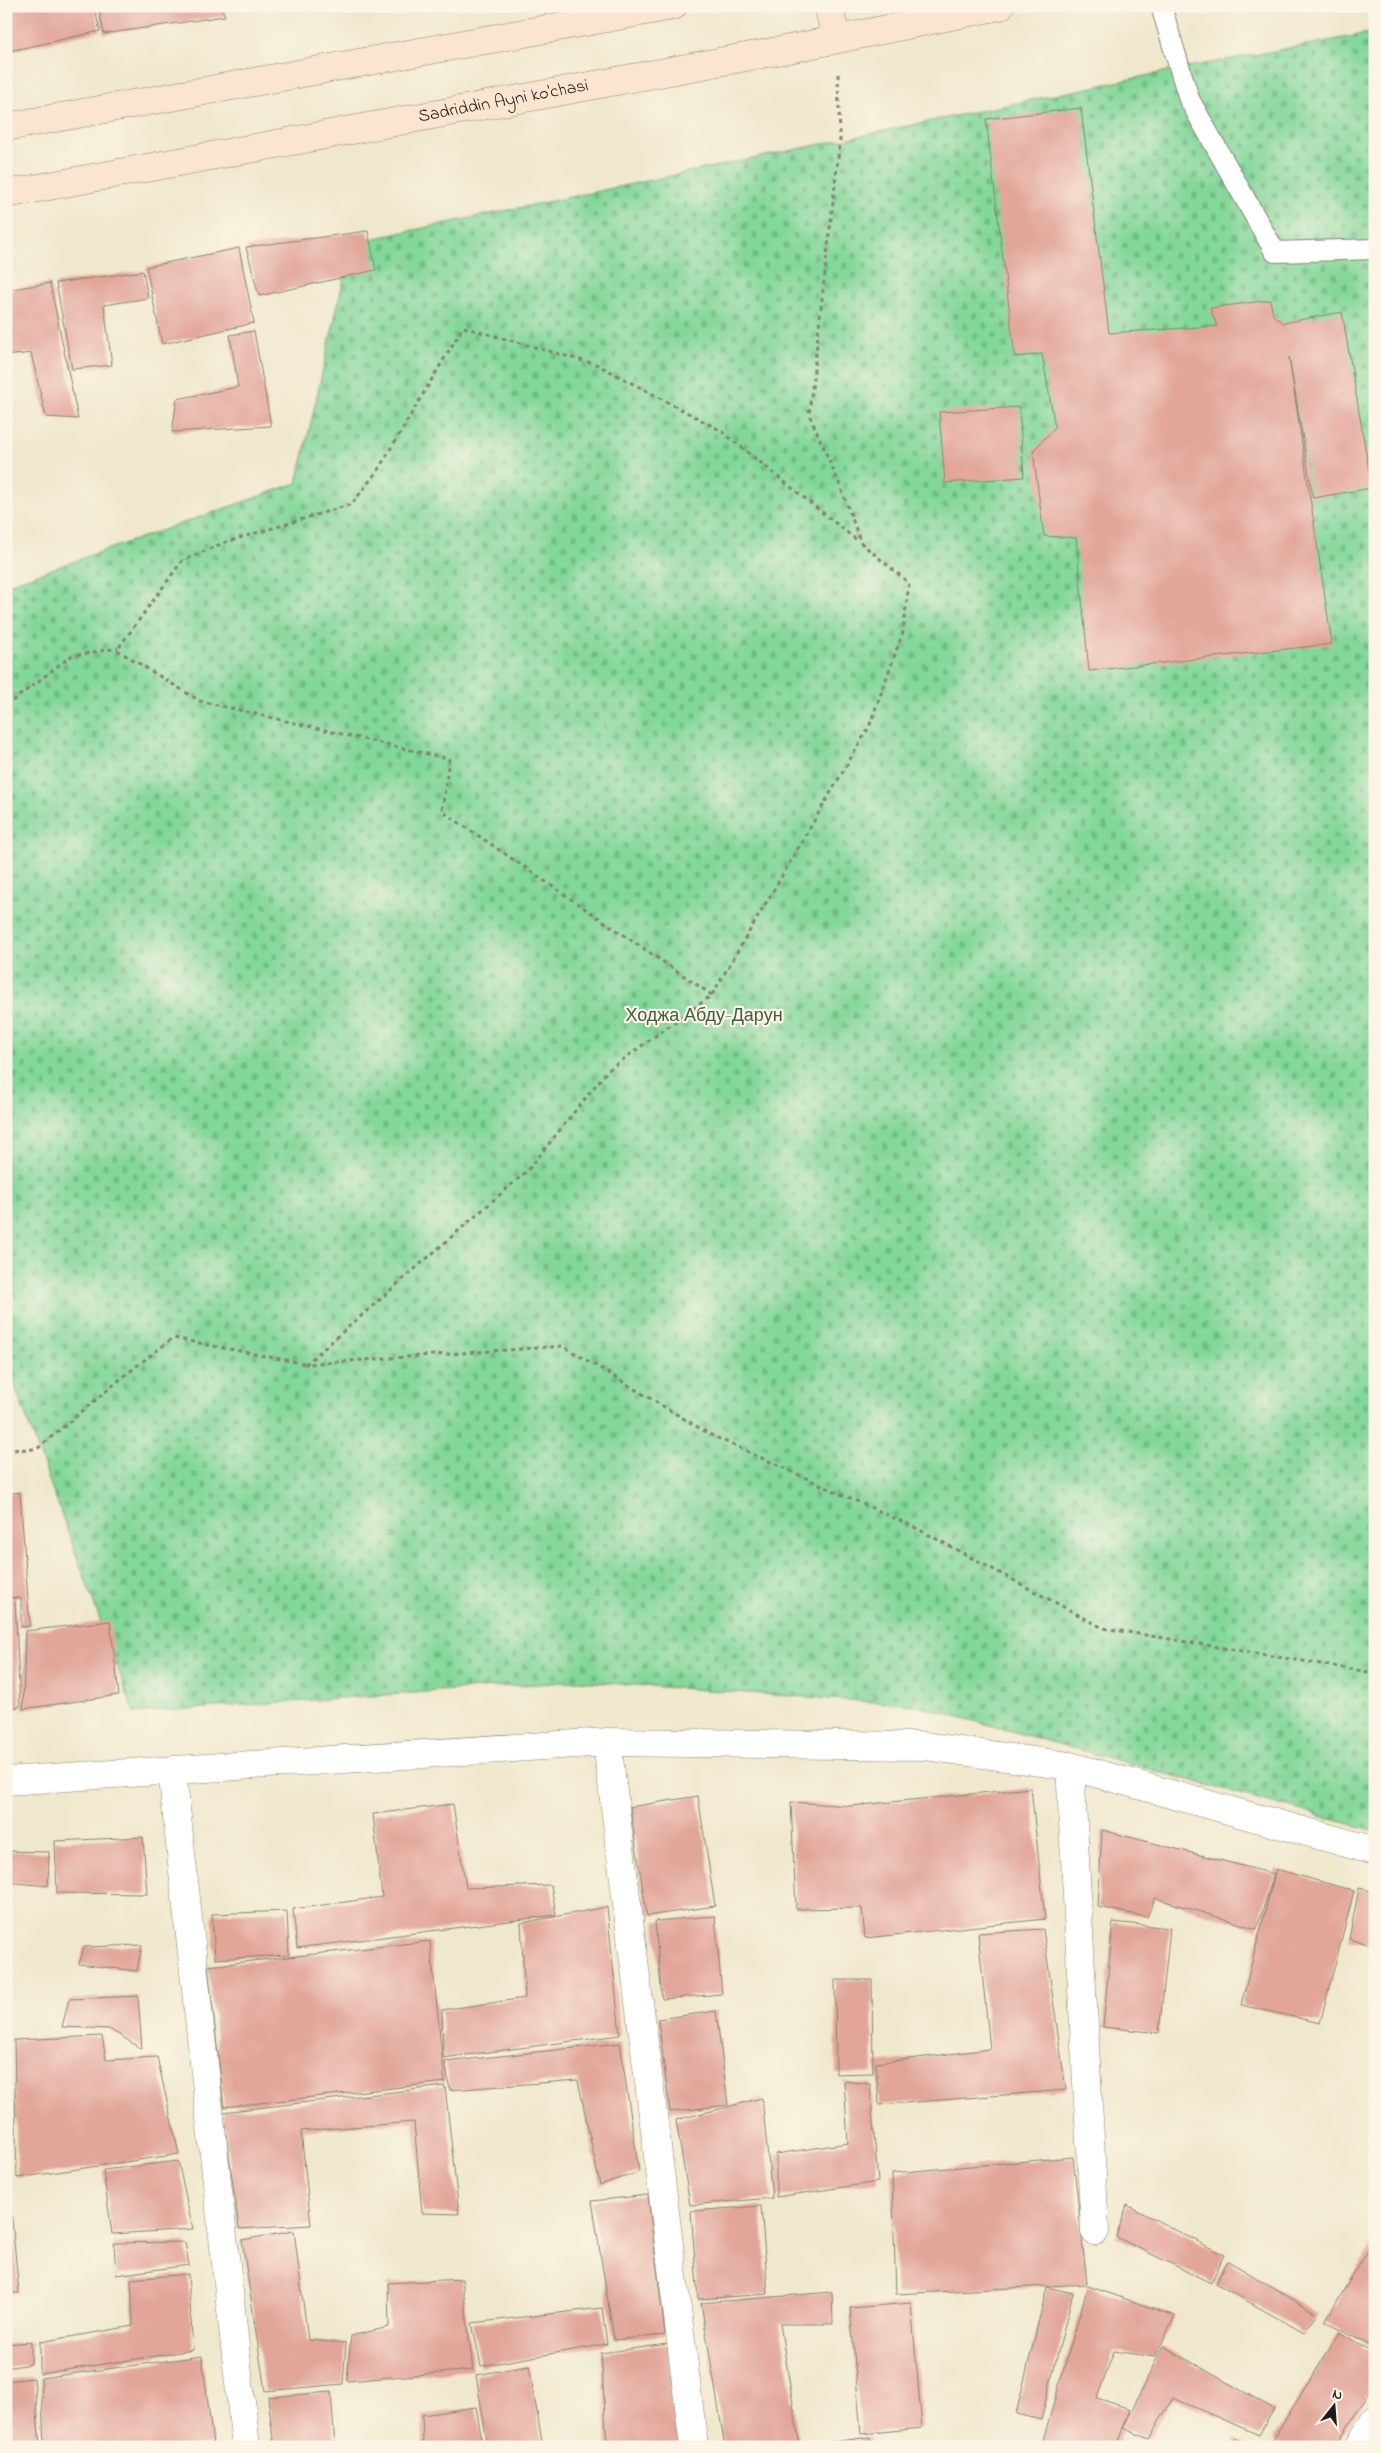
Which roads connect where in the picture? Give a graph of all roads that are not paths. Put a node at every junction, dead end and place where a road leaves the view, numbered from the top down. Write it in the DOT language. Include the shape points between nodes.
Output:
graph roads {
  1 [pos="673,6"];
  2 [pos="828,6"];
  3 [pos="1000,6"];
  4 [pos="1160,6"];
  5 [pos="837,39"];
  6 [pos="6,127"];
  7 [pos="6,194"];
  8 [pos="1375,249"];
  9 [pos="607,1742"];
  10 [pos="1070,1766"];
  11 [pos="172,1771"];
  12 [pos="6,1781"];
  13 [pos="1375,1851"];
  14 [pos="1095,2231"];
  15 [pos="1375,2420"];
  16 [pos="246,2447"];
  17 [pos="694,2447"];
  18 [pos="1359,2447"];
  1 -- 6 [label="main road"];
  2 -- 5 [label="main road"];
  3 -- 5 [label="main road, Sadriddin Ayni ko'chasi"];
  4 -- 8 [label="lane" via="1189,99 1275,252"];
  5 -- 7 [label="main road, Sadriddin Ayni ko'chasi"];
  9 -- 10 [label="street" via="924,1746"];
  9 -- 11 [label="street"];
  9 -- 17 [label="street"];
  10 -- 13 [label="street"];
  10 -- 14 [label="street"];
  11 -- 12 [label="street"];
  11 -- 16 [label="street"];
  15 -- 18 [label="street"];
}
